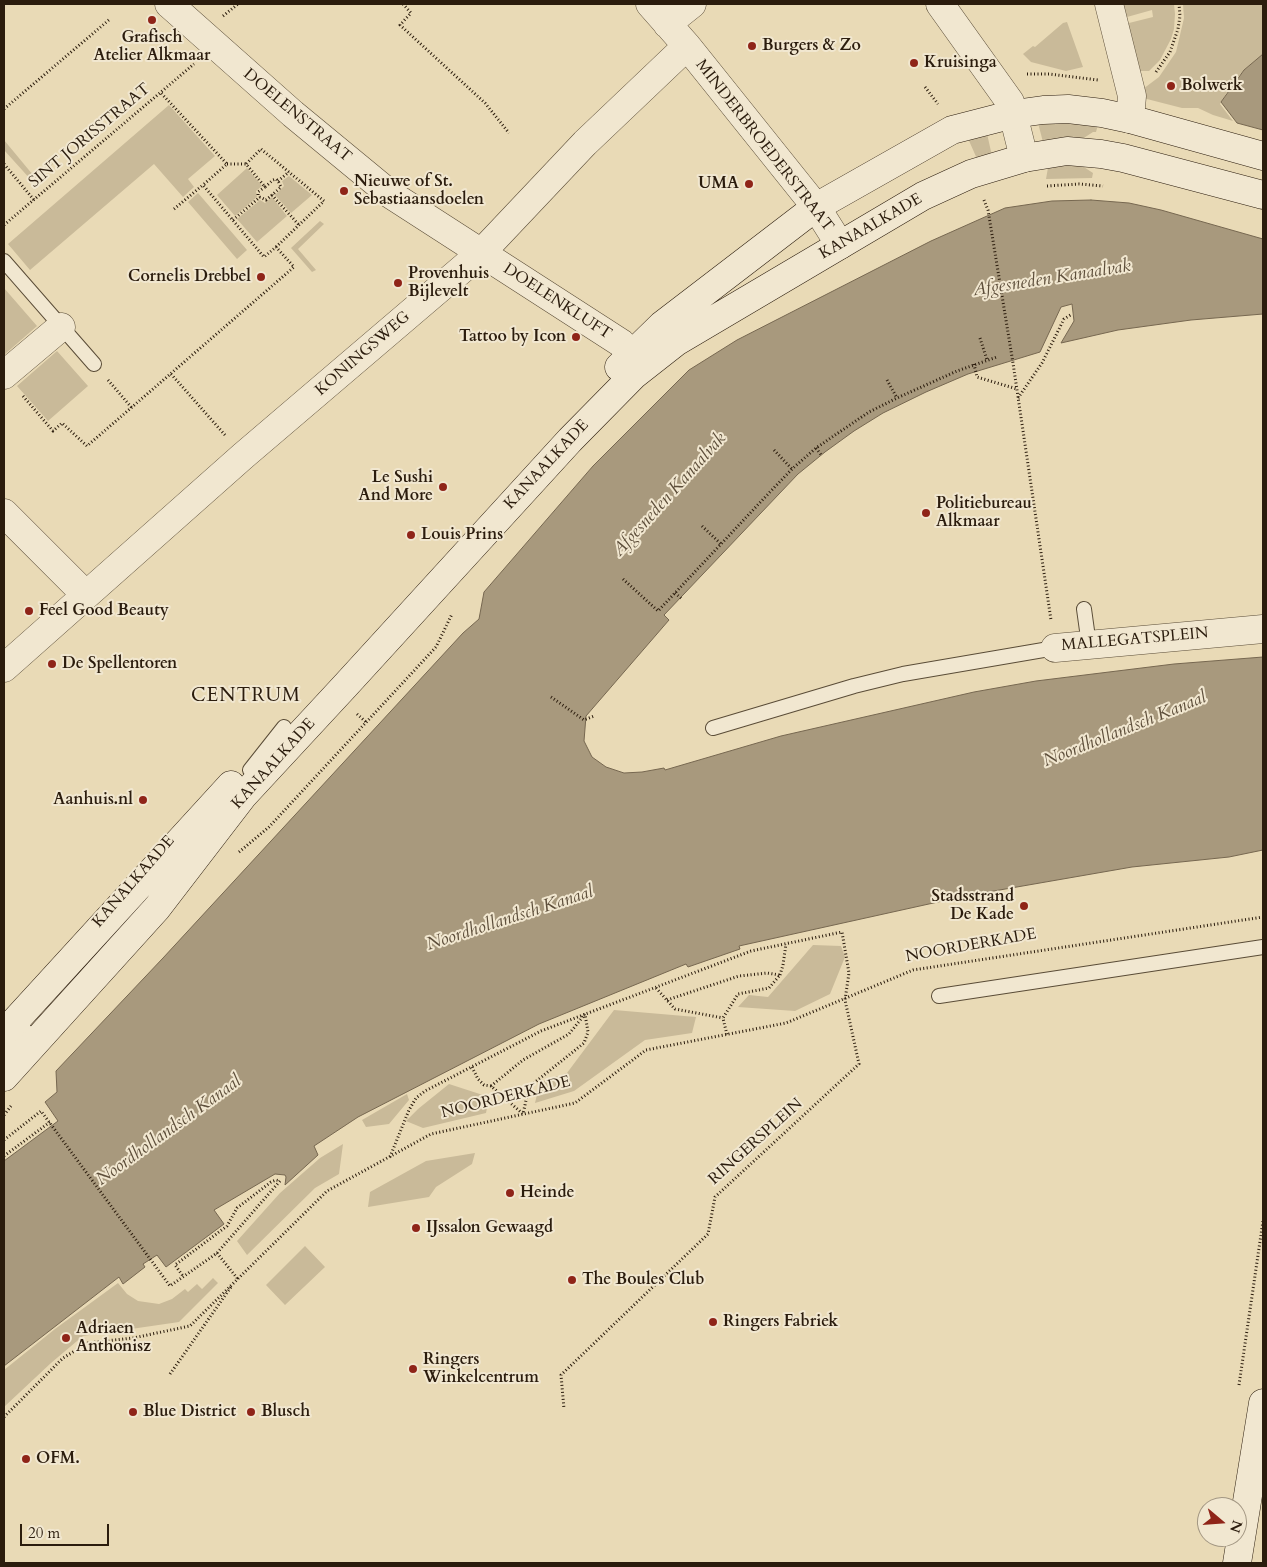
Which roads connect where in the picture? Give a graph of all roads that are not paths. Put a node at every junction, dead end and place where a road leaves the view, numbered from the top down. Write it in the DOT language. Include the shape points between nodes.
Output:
graph roads {
  1 [pos="169,4"];
  2 [pos="692,4"];
  3 [pos="940,4"];
  4 [pos="1109,4"];
  5 [pos="658,14"];
  6 [pos="687,46"];
  7 [pos="1014,114"];
  8 [pos="1130,119"];
  9 [pos="1263,156"];
  10 [pos="1024,158"];
  11 [pos="1259,194"];
  12 [pos="816,207"];
  13 [pos="840,246"];
  14 [pos="481,253"];
  15 [pos="4,261"];
  16 [pos="61,327"];
  17 [pos="631,354"];
  18 [pos="94,364"];
  19 [pos="11,383"];
  20 [pos="4,513"];
  21 [pos="85,594"];
  22 [pos="1084,609"];
  23 [pos="1263,629"];
  24 [pos="1090,645"];
  25 [pos="1055,648"];
  26 [pos="4,668"];
  27 [pos="284,728"];
  28 [pos="712,728"];
  29 [pos="1263,948"];
  30 [pos="939,996"];
  31 [pos="4,1033"];
  32 [pos="4,1054"];
  33 [pos="10,1088"];
  34 [pos="1263,1403"];
  35 [pos="1237,1563"];
  1 -- 14 [label="street, DOELENSTRAAT" via="293,114 390,194"];
  2 -- 5 [label="street"];
  3 -- 7 [label="street" via="1001,88"];
  4 -- 8 [label="street" via="1132,96"];
  5 -- 6 [label="street"];
  6 -- 12 [label="street, MINDERBROEDERSTRAAT"];
  6 -- 14 [label="street, KONINGSWEG" via="585,143"];
  7 -- 8 [label="street, KANAALKADE" via="1068,109"];
  7 -- 10 [label="street"];
  7 -- 12 [label="street, KANAALKADE" via="952,130"];
  8 -- 9 [label="street, KANAALKADE"];
  10 -- 11 [label="street, KANAALKADE" via="1067,151 1101,154"];
  10 -- 13 [label="street, KANAALKADE" via="971,174 923,196"];
  12 -- 13 [label="street, MINDERBROEDERSTRAAT"];
  12 -- 17 [label="street, KANAALKADE" via="662,325"];
  13 -- 33 [label="street, KANAALKADE" via="676,342 634,375 570,440 242,796 157,908"];
  14 -- 17 [label="street, DOELENKLUFT" via="621,343"];
  14 -- 21 [label="street, KONINGSWEG"];
  15 -- 16 [label="lane"];
  16 -- 18 [label="lane"];
  16 -- 19 [label="street"];
  17 -- 27 [label="street, KANAALKADE"];
  20 -- 21 [label="street"];
  21 -- 26 [label="street, KONINGSWEG"];
  22 -- 24 [label="lane"];
  23 -- 24 [label="street, MALLEGATSPLEIN"];
  24 -- 25 [label="street, MALLEGATSPLEIN"];
  25 -- 28 [label="lane" via="903,674"];
  27 -- 31 [label="street, KANAALKADE"];
  27 -- 32 [label="lane, KANALKAADE" via="172,868"];
  29 -- 30 [label="lane"];
  34 -- 35 [label="street"];
}
